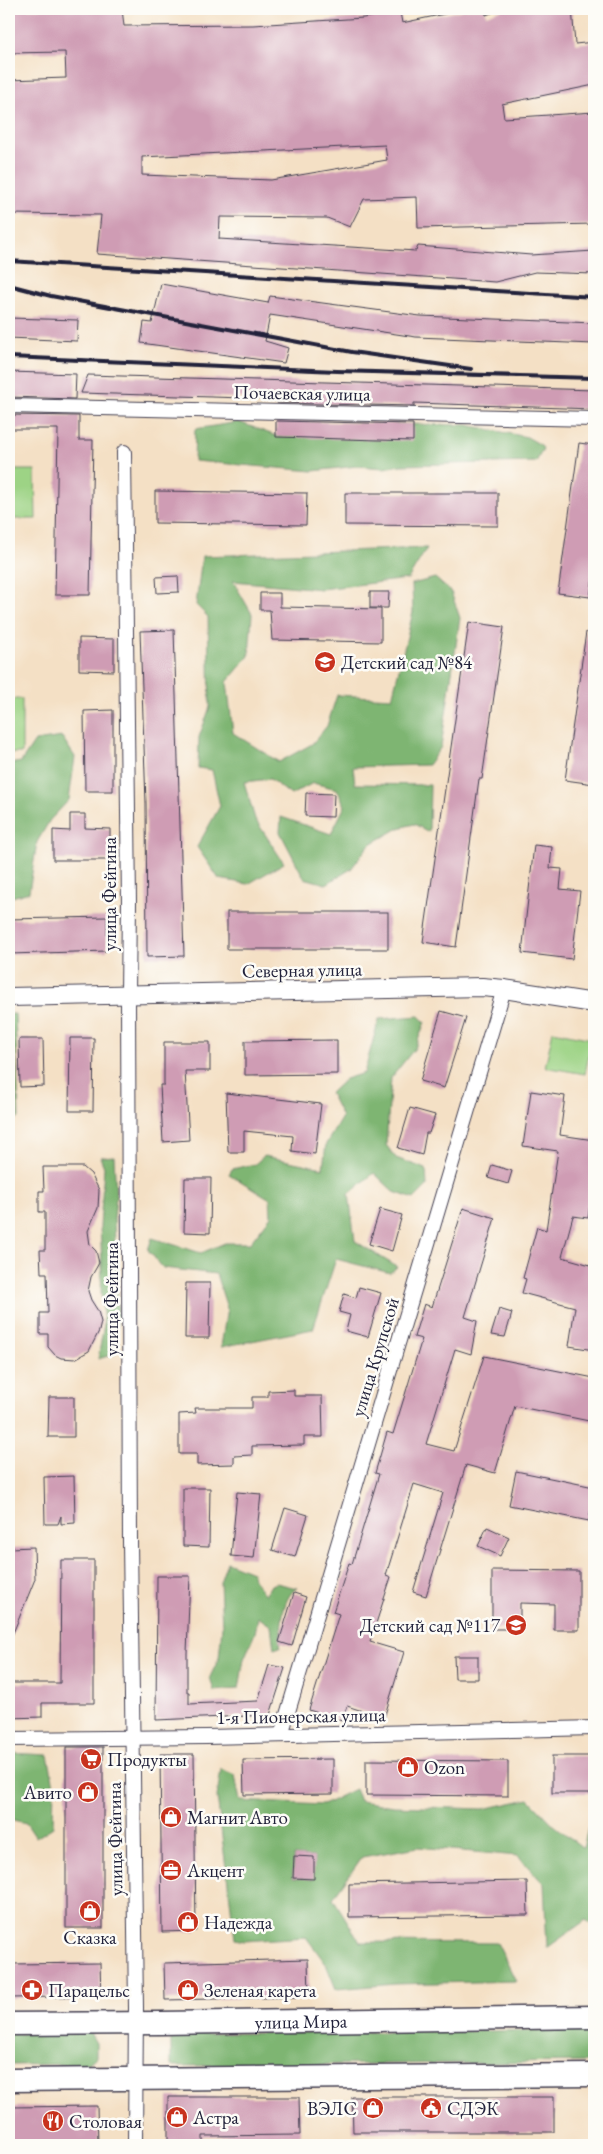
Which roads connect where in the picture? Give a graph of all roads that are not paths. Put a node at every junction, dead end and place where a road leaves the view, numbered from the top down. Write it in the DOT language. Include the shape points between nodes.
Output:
graph roads {
  1 [pos="9,406"];
  2 [pos="594,419"];
  3 [pos="124,452"];
  4 [pos="504,989"];
  5 [pos="128,995"];
  6 [pos="9,998"];
  7 [pos="594,1003"];
  8 [pos="594,1728"];
  9 [pos="281,1735"];
  10 [pos="133,1737"];
  11 [pos="9,1739"];
  12 [pos="594,2017"];
  13 [pos="9,2024"];
  14 [pos="136,2024"];
  15 [pos="594,2075"];
  16 [pos="136,2079"];
  17 [pos="9,2080"];
  18 [pos="135,2145"];
  1 -- 2 [label="street, Почаевская улица"];
  3 -- 5 [label="street, улица Фейгина"];
  4 -- 5 [label="street, Северная улица"];
  4 -- 7 [label="street, Северная улица"];
  4 -- 9 [label="street, улица Крупской"];
  5 -- 6 [label="street, Северная улица"];
  5 -- 10 [label="street, улица Фейгина"];
  8 -- 9 [label="street, 1-я Пионерская улица"];
  9 -- 10 [label="street, 1-я Пионерская улица"];
  10 -- 11 [label="street, 1-я Пионерская улица"];
  10 -- 14 [label="street, улица Фейгина"];
  12 -- 14 [label="main road, улица Мира"];
  13 -- 14 [label="main road, улица Мира"];
  14 -- 16 [label="street, улица Фейгина"];
  15 -- 16 [label="main road"];
  16 -- 17 [label="main road"];
  16 -- 18 [label="street, улица Фейгина"];
}
